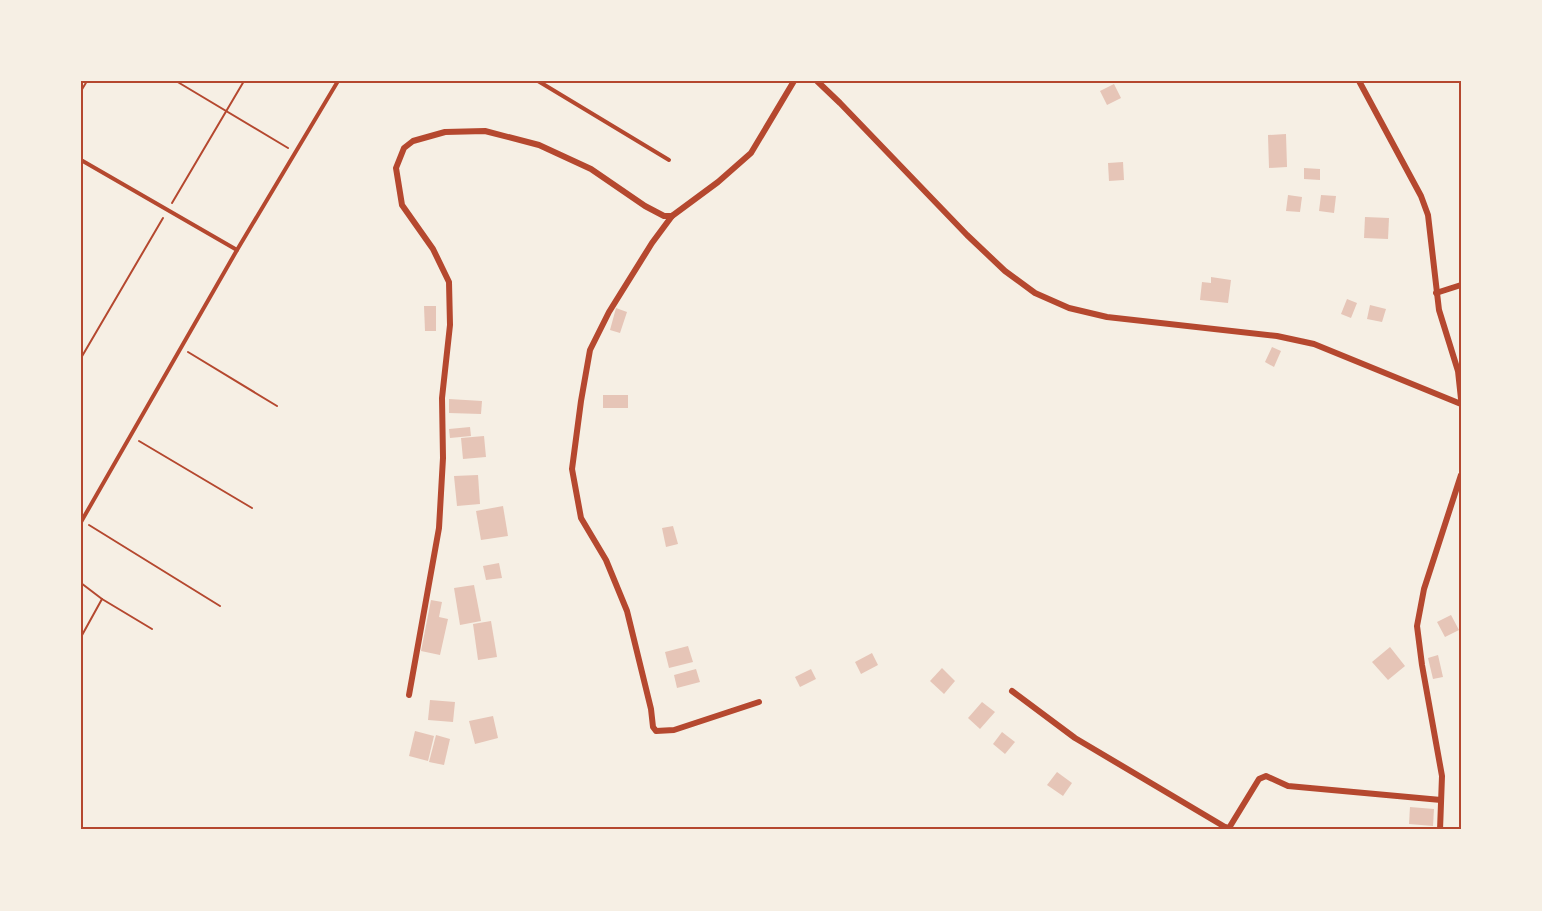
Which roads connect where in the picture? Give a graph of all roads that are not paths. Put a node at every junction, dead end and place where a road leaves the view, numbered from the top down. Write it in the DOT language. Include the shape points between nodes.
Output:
graph roads {
  1 [pos="338,81"];
  2 [pos="538,81"];
  3 [pos="794,81"];
  4 [pos="817,81"];
  5 [pos="1359,81"];
  6 [pos="81,160"];
  7 [pos="669,160"];
  8 [pos="672,216"];
  9 [pos="237,250"];
  10 [pos="1461,285"];
  11 [pos="1436,294"];
  12 [pos="1461,399"];
  13 [pos="1461,404"];
  14 [pos="1461,476"];
  15 [pos="81,521"];
  16 [pos="1012,691"];
  17 [pos="409,695"];
  18 [pos="759,702"];
  19 [pos="1441,800"];
  20 [pos="1440,830"];
  1 -- 9 [label="lane"];
  2 -- 7 [label="lane"];
  3 -- 8 [label="street" via="751,153"];
  4 -- 13 [label="street" via="967,235 1035,293 1069,309 1107,317 1276,336 1314,344"];
  5 -- 11 [label="street" via="1428,215"];
  6 -- 9 [label="lane"];
  8 -- 17 [label="street" via="645,206 591,169 539,145 485,131 445,132 413,141 404,148 396,168 402,205 433,249 449,282 450,325 442,398 439,528"];
  8 -- 18 [label="street" via="609,312 590,350 572,469 581,518 606,560 627,611 656,731 675,730"];
  9 -- 15 [label="lane"];
  10 -- 11 [label="street"];
  11 -- 12 [label="street" via="1458,371"];
  14 -- 19 [label="street" via="1424,589 1417,626 1442,776"];
  16 -- 19 [label="street" via="1075,738 1225,827 1229,828 1259,779 1266,776 1288,786"];
  19 -- 20 [label="street"];
}
